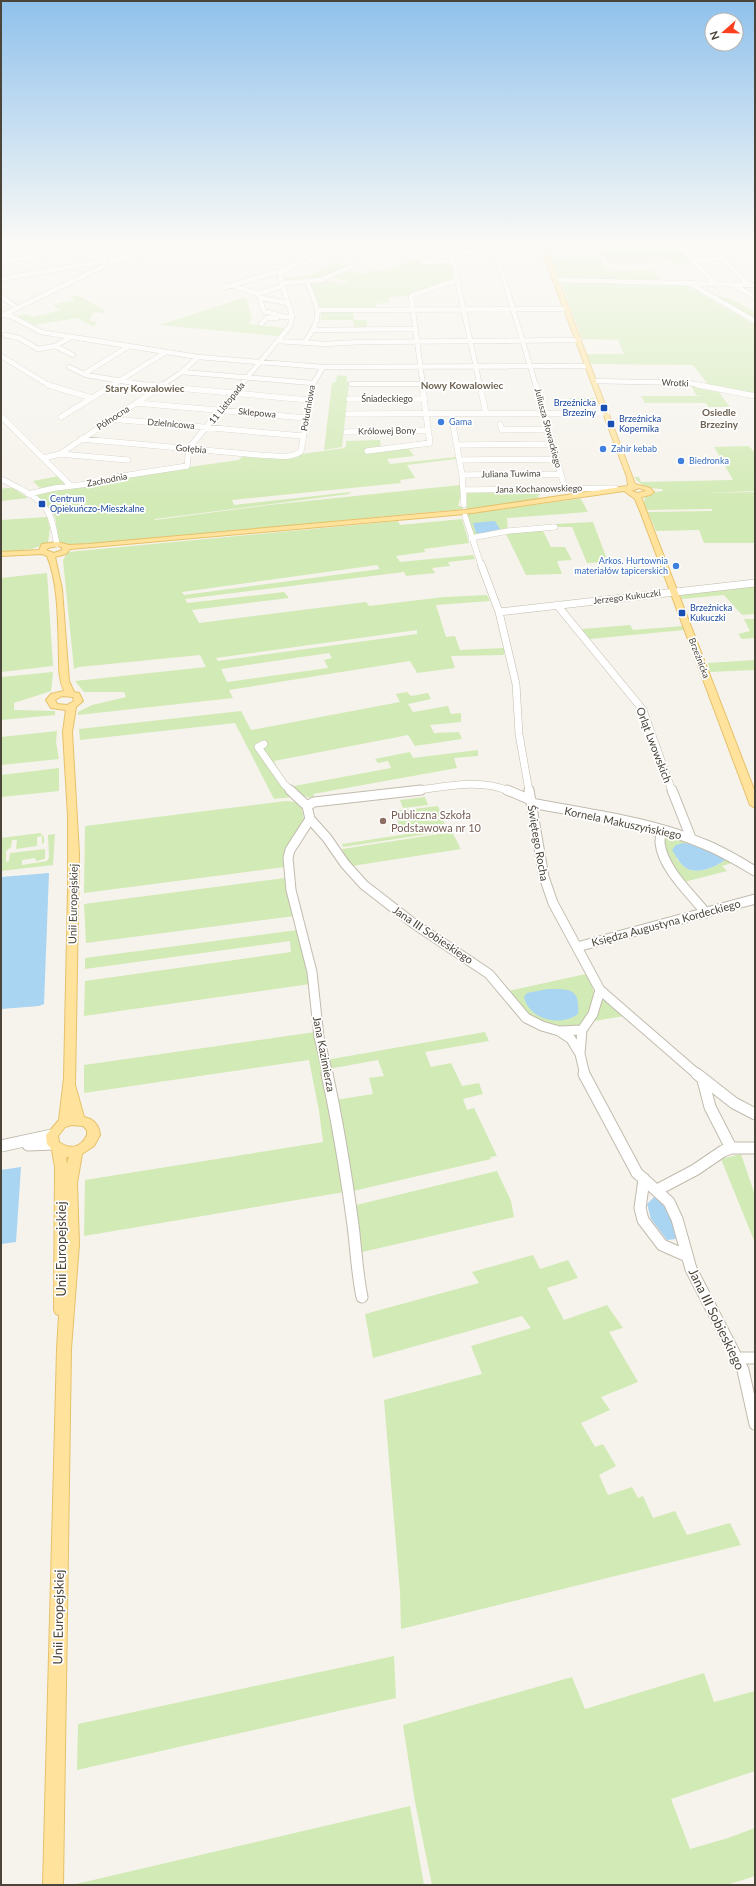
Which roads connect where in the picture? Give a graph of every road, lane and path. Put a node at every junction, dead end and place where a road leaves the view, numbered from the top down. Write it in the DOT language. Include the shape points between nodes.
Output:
graph roads {
  1 [pos="37,331"];
  2 [pos="286,331"];
  3 [pos="313,331"];
  4 [pos="334,331"];
  5 [pos="416,331"];
  6 [pos="468,331"];
  7 [pos="520,331"];
  8 [pos="576,331"];
  9 [pos="5,335"];
  10 [pos="72,337"];
  11 [pos="523,340"];
  12 [pos="579,340"];
  13 [pos="278,341"];
  14 [pos="417,341"];
  15 [pos="470,341"];
  16 [pos="304,343"];
  17 [pos="325,344"];
  18 [pos="56,346"];
  19 [pos="129,346"];
  20 [pos="166,352"];
  21 [pos="73,355"];
  22 [pos="1,356"];
  23 [pos="198,357"];
  24 [pos="260,362"];
  25 [pos="530,366"];
  26 [pos="588,366"];
  27 [pos="69,367"];
  28 [pos="323,367"];
  29 [pos="420,367"];
  30 [pos="476,367"];
  31 [pos="182,372"];
  32 [pos="84,374"];
  33 [pos="247,378"];
  34 [pos="120,381"];
  35 [pos="594,381"];
  36 [pos="312,383"];
  37 [pos="351,384"];
  38 [pos="422,384"];
  39 [pos="159,388"];
  40 [pos="234,394"];
  41 [pos="755,396"];
  42 [pos="92,398"];
  43 [pos="349,399"];
  44 [pos="425,399"];
  45 [pos="309,400"];
  46 [pos="136,403"];
  47 [pos="221,410"];
  48 [pos="607,413"];
  49 [pos="348,414"];
  50 [pos="427,414"];
  51 [pos="451,414"];
  52 [pos="486,414"];
  53 [pos="544,414"];
  54 [pos="1,416"];
  55 [pos="61,417"];
  56 [pos="306,418"];
  57 [pos="111,419"];
  58 [pos="206,427"];
  59 [pos="502,429"];
  60 [pos="548,429"];
  61 [pos="428,430"];
  62 [pos="346,432"];
  63 [pos="303,436"];
  64 [pos="81,439"];
  65 [pos="552,444"];
  66 [pos="456,445"];
  67 [pos="190,449"];
  68 [pos="366,451"];
  69 [pos="300,452"];
  70 [pos="60,454"];
  71 [pos="44,458"];
  72 [pos="556,459"];
  73 [pos="128,460"];
  74 [pos="459,460"];
  75 [pos="186,467"];
  76 [pos="560,474"];
  77 [pos="462,475"];
  78 [pos="630,477"];
  79 [pos="1,479"];
  80 [pos="71,486"];
  81 [pos="643,486"];
  82 [pos="615,488"];
  83 [pos="565,489"];
  84 [pos="463,490"];
  85 [pos="631,491"];
  86 [pos="28,494"];
  87 [pos="645,494"];
  88 [pos="464,505"];
  89 [pos="643,510"];
  90 [pos="465,516"];
  91 [pos="555,527"];
  92 [pos="471,538"];
  93 [pos="54,544"];
  94 [pos="66,549"];
  95 [pos="45,552"];
  96 [pos="1,554"];
  97 [pos="58,554"];
  98 [pos="56,572"];
  99 [pos="755,583"];
  100 [pos="674,591"];
  101 [pos="557,605"];
  102 [pos="499,612"];
  103 [pos="64,676"];
  104 [pos="70,693"];
  105 [pos="60,694"];
  106 [pos="72,706"];
  107 [pos="58,708"];
  108 [pos="68,731"];
  109 [pos="264,744"];
  110 [pos="531,802"];
  111 [pos="755,805"];
  112 [pos="307,806"];
  113 [pos="310,819"];
  114 [pos="661,830"];
  115 [pos="691,838"];
  116 [pos="755,871"];
  117 [pos="755,899"];
  118 [pos="706,912"];
  119 [pos="577,947"];
  120 [pos="600,990"];
  121 [pos="582,1030"];
  122 [pos="559,1031"];
  123 [pos="580,1054"];
  124 [pos="70,1078"];
  125 [pos="703,1080"];
  126 [pos="755,1114"];
  127 [pos="79,1120"];
  128 [pos="66,1122"];
  129 [pos="54,1143"];
  130 [pos="1,1146"];
  131 [pos="731,1148"];
  132 [pos="755,1148"];
  133 [pos="78,1151"];
  134 [pos="644,1179"];
  135 [pos="657,1190"];
  136 [pos="687,1256"];
  137 [pos="362,1297"];
  138 [pos="64,1349"];
  139 [pos="738,1358"];
  140 [pos="755,1358"];
  141 [pos="755,1424"];
  142 [pos="52,1885"];
  1 -- 10 [label="street"];
  2 -- 13 [label="street, 11 Listopada"];
  3 -- 16 [label="street"];
  4 -- 17 [label="street"];
  5 -- 14 [label="street"];
  6 -- 15 [label="street"];
  7 -- 11 [label="street, Juliusza Słowackiego"];
  8 -- 12 [label="main road"];
  9 -- 18 [label="street" via="20,338 38,349"];
  10 -- 18 [label="street"];
  10 -- 19 [label="street"];
  11 -- 12 [label="street"];
  11 -- 15 [label="street"];
  11 -- 25 [label="street, Juliusza Słowackiego"];
  12 -- 26 [label="main road"];
  13 -- 16 [label="street"];
  13 -- 24 [label="street, 11 Listopada"];
  14 -- 15 [label="street"];
  14 -- 17 [label="street" via="389,344"];
  14 -- 29 [label="street"];
  15 -- 30 [label="street"];
  16 -- 17 [label="street"];
  18 -- 21 [label="street"];
  19 -- 20 [label="street"];
  19 -- 32 [label="street"];
  20 -- 23 [label="street"];
  20 -- 34 [label="street"];
  22 -- 42 [label="street" via="50,386"];
  23 -- 24 [label="street"];
  23 -- 31 [label="street, Północna"];
  24 -- 28 [label="street"];
  24 -- 33 [label="street, 11 Listopada"];
  25 -- 26 [label="street"];
  25 -- 30 [label="street"];
  25 -- 53 [label="street, Juliusza Słowackiego"];
  26 -- 35 [label="main road"];
  27 -- 32 [label="street"];
  28 -- 29 [label="street"];
  28 -- 36 [label="street, Południowa"];
  29 -- 30 [label="street"];
  29 -- 38 [label="street"];
  30 -- 52 [label="street"];
  31 -- 33 [label="street"];
  31 -- 39 [label="street, Północna"];
  32 -- 34 [label="street"];
  33 -- 36 [label="street"];
  33 -- 40 [label="street, 11 Listopada"];
  34 -- 39 [label="street"];
  34 -- 42 [label="street"];
  35 -- 41 [label="street, Wrotki" via="690,383"];
  35 -- 48 [label="main road"];
  36 -- 45 [label="street, Południowa"];
  37 -- 38 [label="street"];
  38 -- 44 [label="street"];
  39 -- 40 [label="street"];
  39 -- 46 [label="street, Północna"];
  40 -- 45 [label="street"];
  40 -- 47 [label="street, 11 Listopada"];
  42 -- 55 [label="street"];
  43 -- 44 [label="street, Śniadeckiego"];
  44 -- 50 [label="street"];
  45 -- 56 [label="street, Południowa"];
  46 -- 47 [label="street, Sklepowa"];
  46 -- 57 [label="street, Północna"];
  47 -- 56 [label="street, Sklepowa"];
  47 -- 58 [label="street, 11 Listopada"];
  48 -- 53 [label="street"];
  48 -- 78 [label="main road"];
  49 -- 50 [label="street"];
  50 -- 51 [label="street"];
  50 -- 61 [label="street"];
  51 -- 52 [label="street"];
  51 -- 66 [label="street"];
  52 -- 53 [label="street"];
  53 -- 60 [label="street, Juliusza Słowackiego"];
  54 -- 71 [label="street"];
  56 -- 63 [label="street, Południowa"];
  57 -- 58 [label="street, Dzielnicowa"];
  57 -- 64 [label="street, Północna"];
  58 -- 63 [label="street, Dzielnicowa"];
  58 -- 67 [label="street, 11 Listopada"];
  59 -- 60 [label="street"];
  60 -- 65 [label="street, Juliusza Słowackiego"];
  61 -- 62 [label="street, Królowej Bony"];
  61 -- 68 [label="street" via="429,444"];
  63 -- 69 [label="street, Południowa"];
  64 -- 67 [label="street, Gołębia"];
  64 -- 70 [label="street, Północna"];
  65 -- 66 [label="street"];
  65 -- 72 [label="street, Juliusza Słowackiego"];
  66 -- 74 [label="street"];
  67 -- 69 [label="street, Gołębia" via="284,456"];
  67 -- 75 [label="street, 11 Listopada"];
  70 -- 71 [label="street, Północna"];
  70 -- 73 [label="street"];
  71 -- 80 [label="street"];
  72 -- 74 [label="street"];
  72 -- 76 [label="street, Juliusza Słowackiego"];
  74 -- 77 [label="street"];
  75 -- 80 [label="street, Zachodnia"];
  76 -- 77 [label="street, Juliana Tuwima"];
  76 -- 83 [label="street, Juliusza Słowackiego"];
  77 -- 84 [label="street"];
  78 -- 81 [label="main road"];
  78 -- 85 [label="main road"];
  79 -- 86 [label="street"];
  80 -- 86 [label="street, Zachodnia"];
  81 -- 85 [label="main road"];
  81 -- 87 [label="main road" via="650,490"];
  82 -- 83 [label="street, Jana Kochanowskiego"];
  83 -- 84 [label="street, Jana Kochanowskiego"];
  84 -- 88 [label="street"];
  85 -- 87 [label="main road"];
  85 -- 89 [label="main road, Brzeźnicka" via="638,498"];
  85 -- 94 [label="main road" via="598,493 465,512"];
  86 -- 93 [label="street" via="49,512"];
  87 -- 89 [label="main road, Brzeźnicka" via="642,497"];
  89 -- 100 [label="main road, Brzeźnicka"];
  90 -- 92 [label="street, Świętego Rocha"];
  91 -- 92 [label="street" via="508,531"];
  92 -- 102 [label="street, Świętego Rocha"];
  93 -- 94 [label="main road"];
  93 -- 95 [label="main road"];
  94 -- 97 [label="main road"];
  95 -- 96 [label="main road"];
  95 -- 97 [label="main road"];
  95 -- 98 [label="main road"];
  97 -- 98 [label="main road"];
  98 -- 103 [label="main road"];
  99 -- 100 [label="street, Jerzego Kukuczki"];
  100 -- 101 [label="street, Jerzego Kukuczki"];
  100 -- 111 [label="main road, Brzeźnicka"];
  101 -- 102 [label="street, Jerzego Kukuczki"];
  101 -- 115 [label="street, Orląt Lwowskich" via="644,710"];
  102 -- 110 [label="street, Świętego Rocha" via="516,684 520,734"];
  103 -- 104 [label="main road"];
  103 -- 105 [label="main road"];
  104 -- 105 [label="main road"];
  104 -- 106 [label="main road, Unii Europejskiej" via="79,698"];
  105 -- 107 [label="main road, Unii Europejskiej" via="50,700 51,704"];
  106 -- 107 [label="main road"];
  106 -- 108 [label="main road, Unii Europejskiej"];
  107 -- 108 [label="main road, Unii Europejskiej" via="63,713"];
  108 -- 124 [label="main road, Unii Europejskiej" via="74,825"];
  109 -- 112 [label="street" via="258,747 278,776"];
  110 -- 112 [label="street, Kornela Makuszyńskiego" via="498,786 480,783 314,802"];
  110 -- 114 [label="street, Kornela Makuszyńskiego"];
  110 -- 119 [label="street, Świętego Rocha" via="546,885"];
  112 -- 113 [label="street, Jana III Sobieskiego"];
  113 -- 122 [label="street, Jana III Sobieskiego" via="348,867 378,897 489,974 526,1018"];
  113 -- 137 [label="street, Jana Kazimierza" via="290,850 290,890 312,972 318,1037 334,1104"];
  114 -- 115 [label="street, Kornela Makuszyńskiego"];
  114 -- 118 [label="street" via="660,842 664,854 680,881"];
  115 -- 116 [label="street, Kornela Makuszyńskiego" via="719,850"];
  117 -- 118 [label="street, Księdza Augustyna Kordeckiego"];
  118 -- 119 [label="street, Księdza Augustyna Kordeckiego"];
  119 -- 120 [label="street, Świętego Rocha"];
  120 -- 121 [label="street, Jana III Sobieskiego" via="593,1014"];
  120 -- 125 [label="street, Świętego Rocha"];
  121 -- 122 [label="street, Jana III Sobieskiego"];
  121 -- 123 [label="street, Jana III Sobieskiego"];
  122 -- 123 [label="street" via="571,1039"];
  123 -- 134 [label="street, Jana III Sobieskiego" via="584,1074 637,1173"];
  124 -- 127 [label="main road, Unii Europejskiej"];
  124 -- 128 [label="main road, Unii Europejskiej"];
  125 -- 126 [label="street, Świętego Rocha" via="734,1103"];
  125 -- 131 [label="street" via="705,1095"];
  127 -- 128 [label="main road"];
  127 -- 133 [label="main road" via="90,1124 94,1135 89,1144"];
  128 -- 129 [label="main road" via="57,1127"];
  129 -- 130 [label="street"];
  129 -- 133 [label="main road" via="71,1152"];
  129 -- 138 [label="main road, Unii Europejskiej" via="61,1167 60,1277"];
  131 -- 132 [label="street"];
  131 -- 135 [label="street"];
  133 -- 138 [label="main road, Unii Europejskiej" via="70,1183 72,1254"];
  134 -- 135 [label="street, Jana III Sobieskiego"];
  134 -- 136 [label="street" via="640,1208 643,1220 662,1245"];
  135 -- 136 [label="street, Jana III Sobieskiego" via="665,1196 672,1208"];
  136 -- 139 [label="street, Jana III Sobieskiego" via="728,1344"];
  138 -- 142 [label="main road, Unii Europejskiej"];
  139 -- 140 [label="street"];
  139 -- 141 [label="street, Jana III Sobieskiego" via="746,1381"];
}
